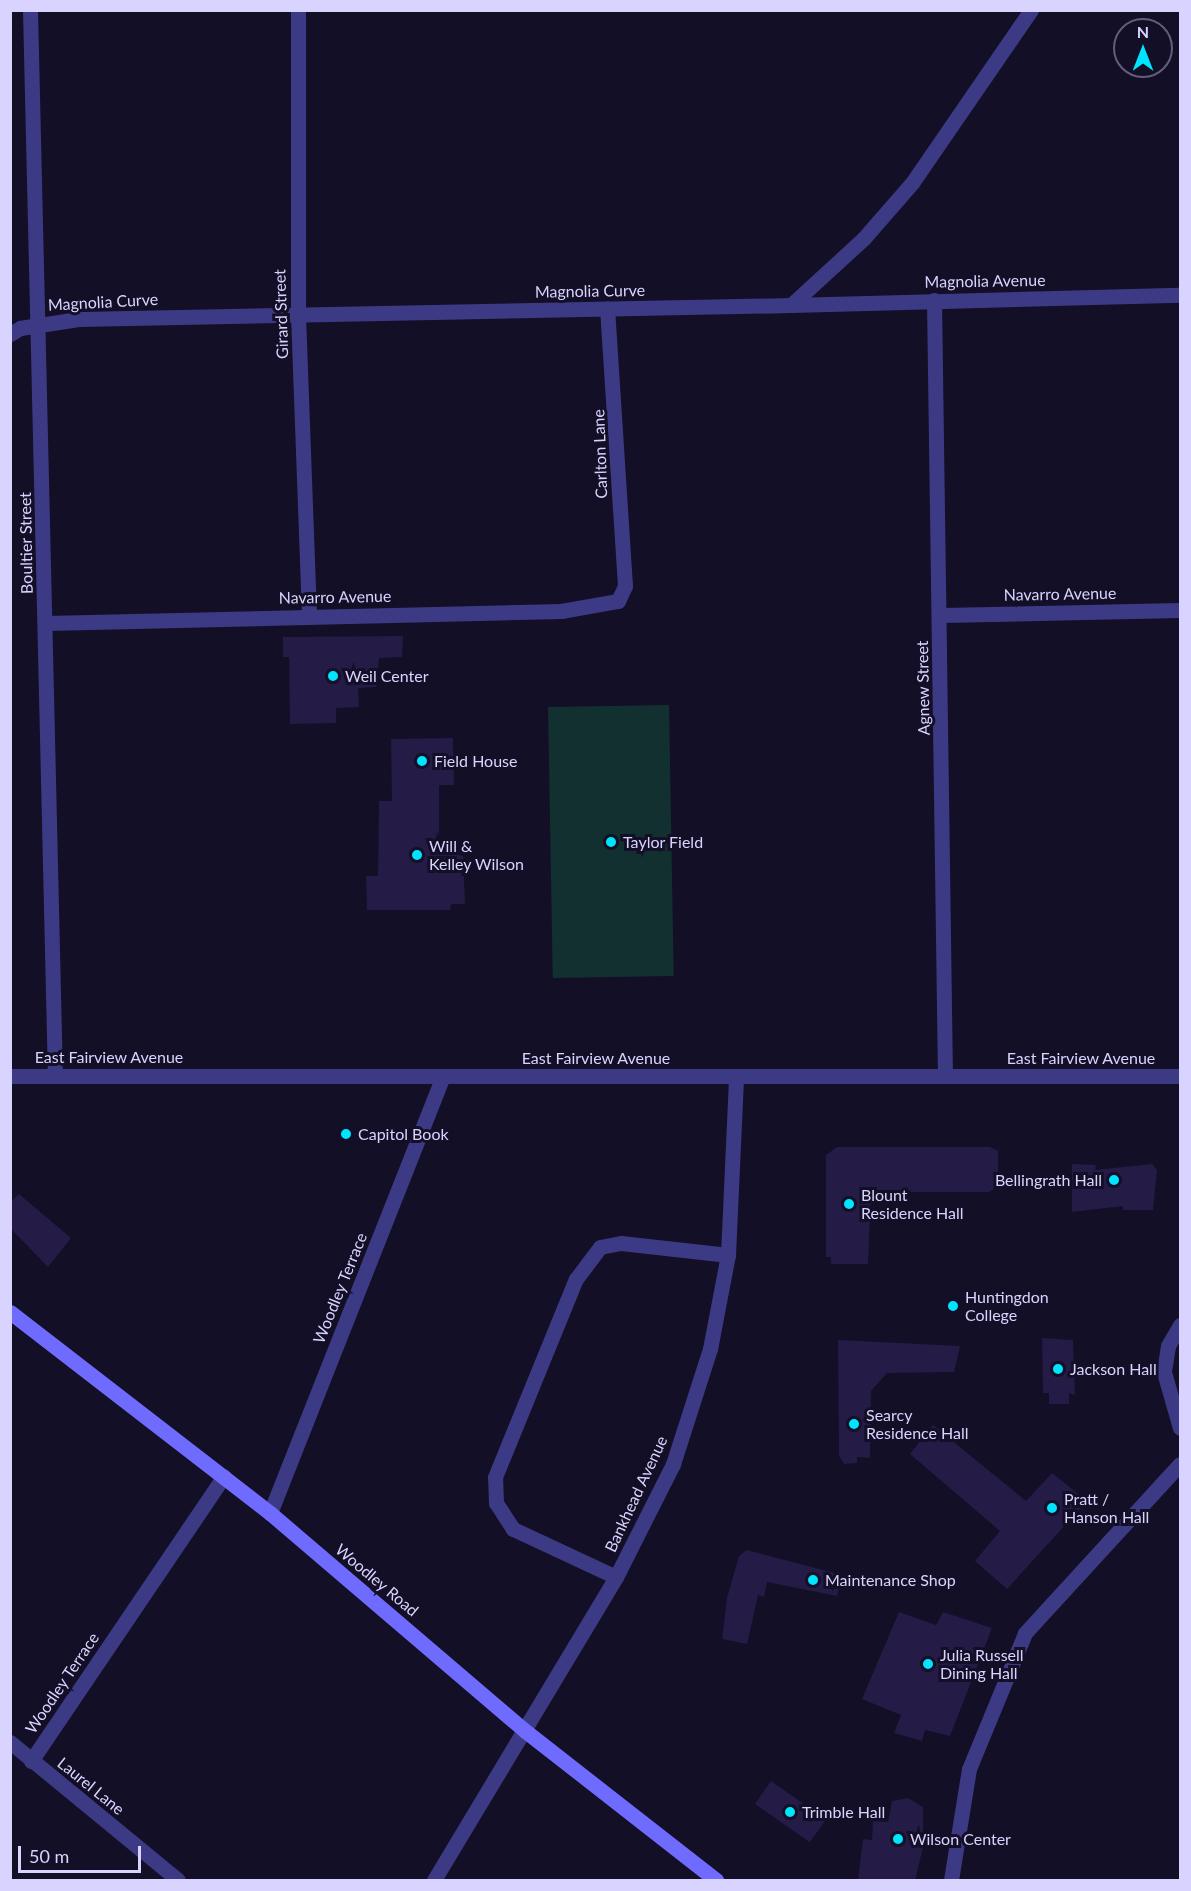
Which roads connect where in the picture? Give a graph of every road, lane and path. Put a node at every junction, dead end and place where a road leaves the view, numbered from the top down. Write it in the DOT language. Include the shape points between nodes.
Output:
graph roads {
  1 [pos="30,10"];
  2 [pos="298,10"];
  3 [pos="1031,10"];
  4 [pos="1180,295"];
  5 [pos="934,300"];
  6 [pos="791,305"];
  7 [pos="607,309"];
  8 [pos="298,315"];
  9 [pos="37,324"];
  10 [pos="10,334"];
  11 [pos="621,598"];
  12 [pos="1180,610"];
  13 [pos="940,615"];
  14 [pos="309,616"];
  15 [pos="46,623"];
  16 [pos="55,1075"];
  17 [pos="10,1076"];
  18 [pos="443,1076"];
  19 [pos="736,1076"];
  20 [pos="945,1076"];
  21 [pos="1180,1076"];
  22 [pos="728,1255"];
  23 [pos="10,1312"];
  24 [pos="1180,1325"];
  25 [pos="1180,1428"];
  26 [pos="1180,1464"];
  27 [pos="224,1476"];
  28 [pos="270,1513"];
  29 [pos="616,1577"];
  30 [pos="524,1730"];
  31 [pos="10,1742"];
  32 [pos="31,1761"];
  33 [pos="178,1881"];
  34 [pos="434,1881"];
  35 [pos="716,1881"];
  36 [pos="951,1881"];
  1 -- 9 [label="street, Boultier Street"];
  2 -- 8 [label="street, Girard Street"];
  3 -- 6 [label="street" via="912,183 864,238"];
  4 -- 5 [label="street, Magnolia Avenue"];
  5 -- 6 [label="street, Magnolia Avenue"];
  5 -- 13 [label="street, Agnew Street"];
  6 -- 7 [label="street, Magnolia Curve"];
  7 -- 8 [label="street, Magnolia Curve"];
  7 -- 11 [label="street, Carlton Lane" via="617,404"];
  8 -- 9 [label="street, Magnolia Curve"];
  8 -- 14 [label="street, Girard Street"];
  9 -- 10 [label="street, Magnolia Curve"];
  9 -- 15 [label="street, Boultier Street"];
  11 -- 14 [label="street, Navarro Avenue" via="608,606 561,611"];
  12 -- 13 [label="street, Navarro Avenue"];
  13 -- 20 [label="street, Agnew Street"];
  14 -- 15 [label="street, Navarro Avenue"];
  15 -- 16 [label="street, Boultier Street"];
  16 -- 17 [label="street, East Fairview Avenue"];
  16 -- 18 [label="street, East Fairview Avenue"];
  18 -- 19 [label="street, East Fairview Avenue"];
  18 -- 28 [label="street, Woodley Terrace"];
  19 -- 20 [label="street, East Fairview Avenue"];
  19 -- 22 [label="street, Bankhead Avenue"];
  20 -- 21 [label="street, East Fairview Avenue"];
  22 -- 29 [label="street, Bankhead Avenue" via="710,1349 685,1432"];
  22 -- 29 [label="street" via="621,1243 600,1247 576,1279 495,1477 496,1503 513,1529"];
  23 -- 27 [label="main road, Woodley Road"];
  24 -- 25 [label="street" via="1168,1346 1164,1372"];
  26 -- 36 [label="street" via="1025,1633 969,1769"];
  27 -- 28 [label="main road, Woodley Road"];
  27 -- 32 [label="street, Woodley Terrace"];
  28 -- 30 [label="main road, Woodley Road"];
  29 -- 30 [label="street, Bankhead Avenue"];
  30 -- 34 [label="street, Bankhead Avenue"];
  30 -- 35 [label="main road, Woodley Road"];
  31 -- 32 [label="street, Laurel Lane"];
  32 -- 33 [label="street, Laurel Lane"];
}
